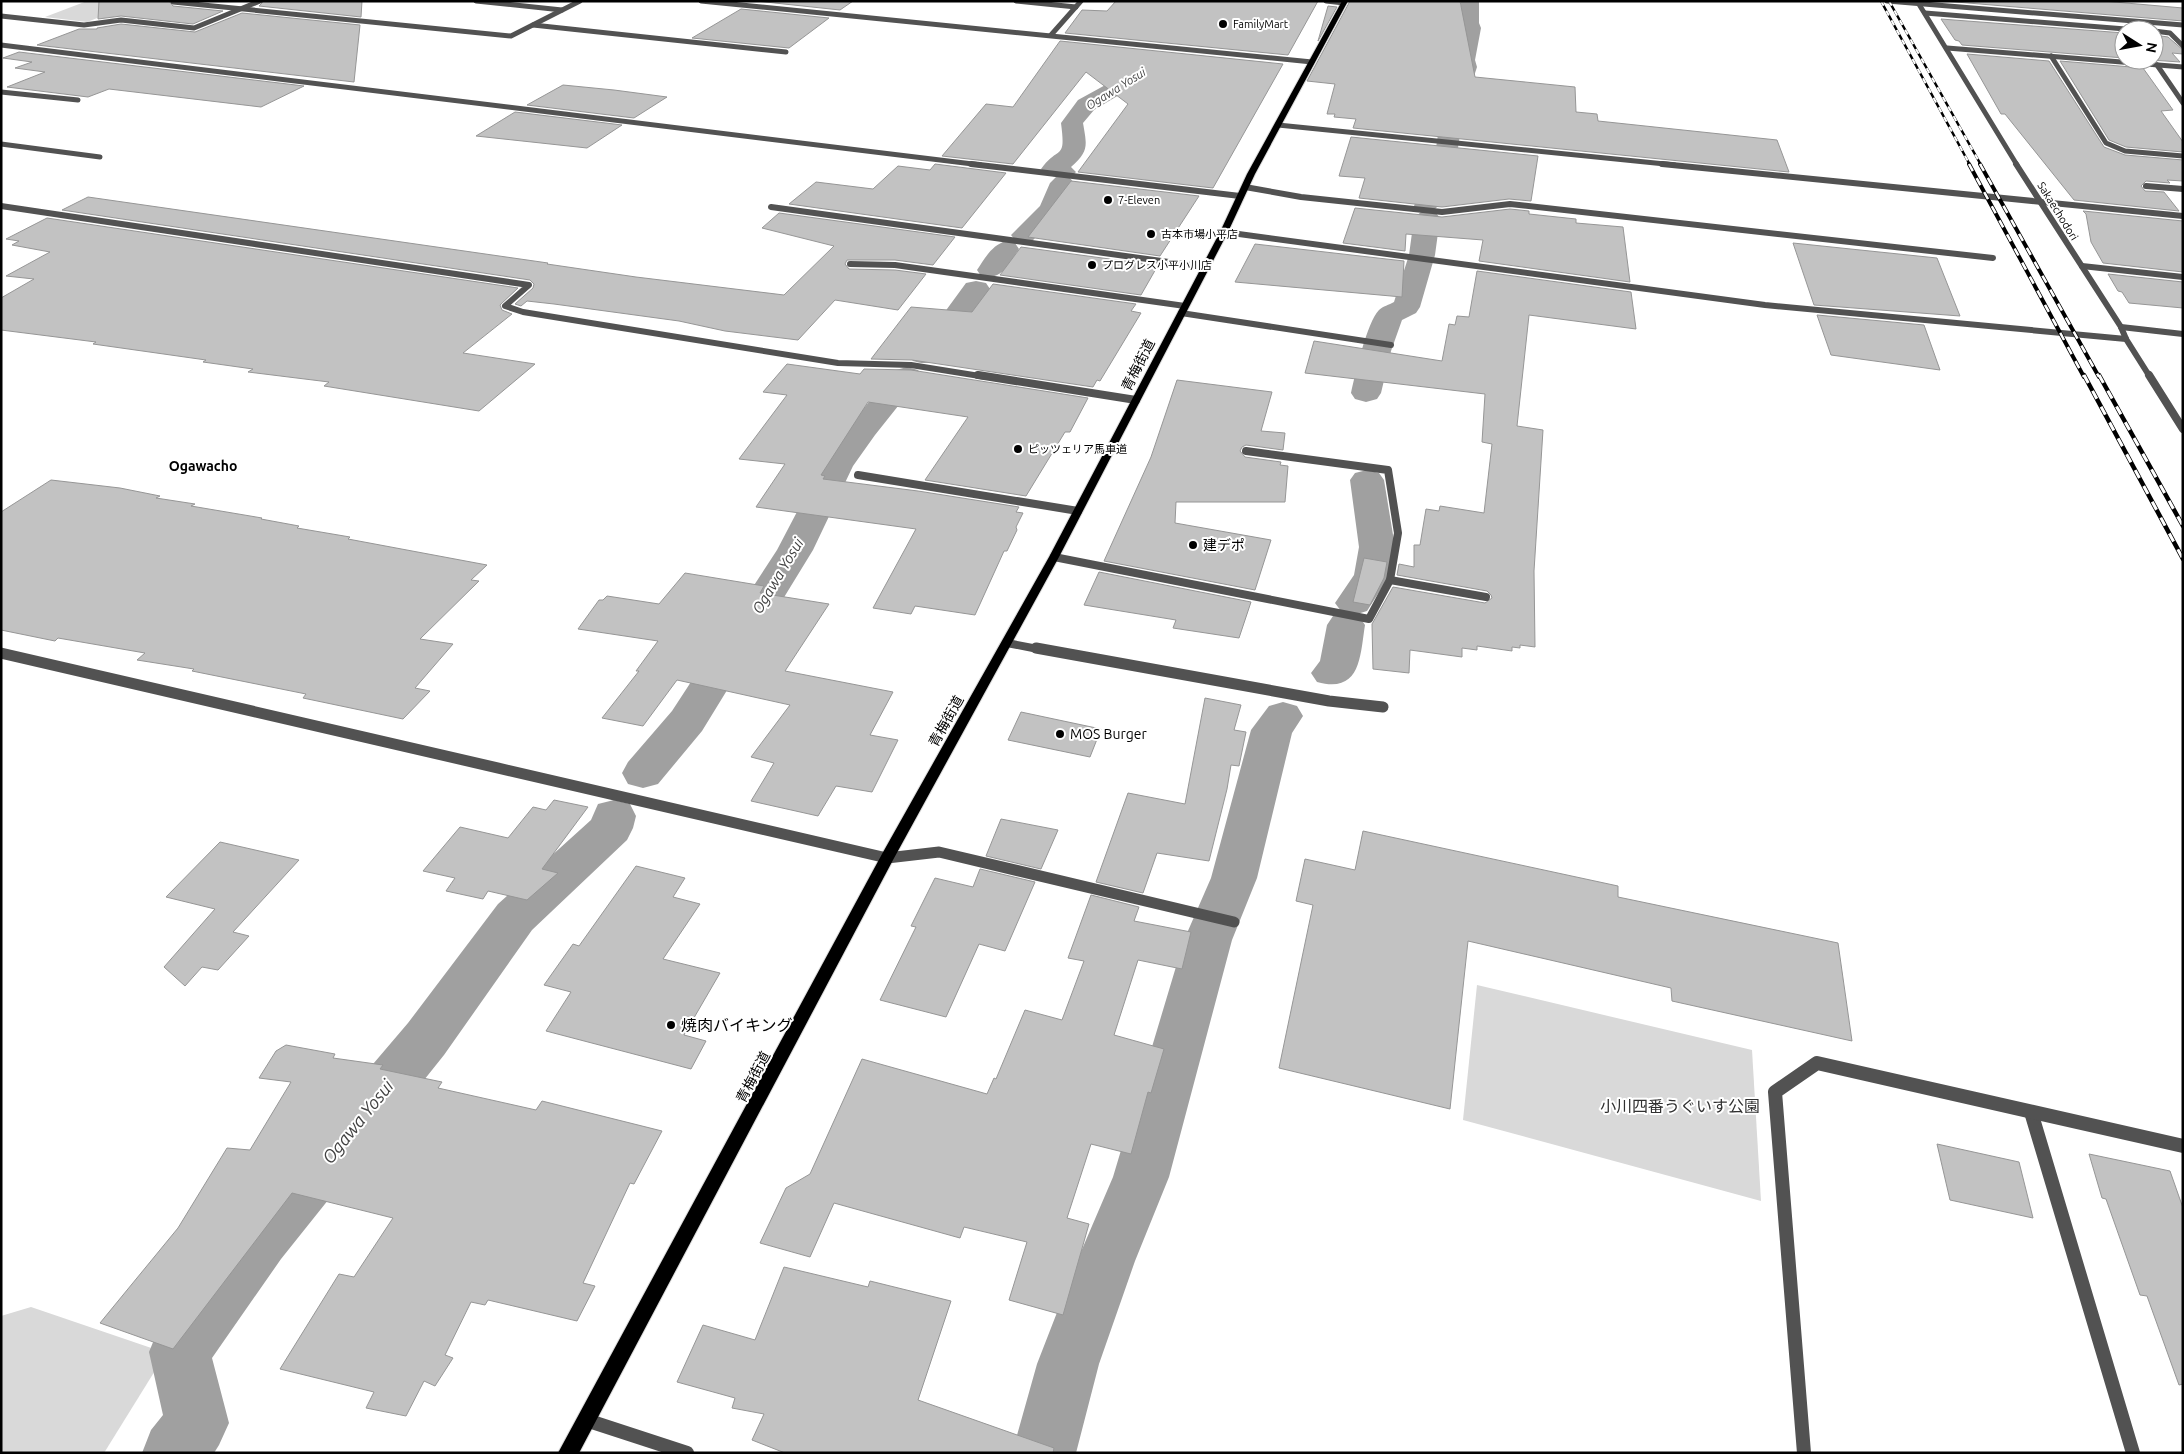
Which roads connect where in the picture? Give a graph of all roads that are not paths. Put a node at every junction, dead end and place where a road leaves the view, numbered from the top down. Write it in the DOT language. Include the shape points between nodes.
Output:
graph roads {
  1 [pos="260,1"];
  2 [pos="476,1"];
  3 [pos="580,1"];
  4 [pos="701,1"];
  5 [pos="1016,1"];
  6 [pos="1082,1"];
  7 [pos="1326,1"];
  8 [pos="1887,1"];
  9 [pos="173,2"];
  10 [pos="1345,2"];
  11 [pos="1918,3"];
  12 [pos="1076,7"];
  13 [pos="246,8"];
  14 [pos="564,10"];
  15 [pos="1926,13"];
  16 [pos="1,16"];
  17 [pos="532,25"];
  18 [pos="2183,25"];
  19 [pos="2114,28"];
  20 [pos="2164,32"];
  21 [pos="1051,36"];
  22 [pos="1,45"];
  23 [pos="2183,46"];
  24 [pos="1947,48"];
  25 [pos="786,52"];
  26 [pos="2050,56"];
  27 [pos="2114,61"];
  28 [pos="1312,62"];
  29 [pos="2164,66"];
  30 [pos="2183,67"];
  31 [pos="2161,70"];
  32 [pos="1,92"];
  33 [pos="78,100"];
  34 [pos="2183,102"];
  35 [pos="1278,125"];
  36 [pos="1,144"];
  37 [pos="2183,156"];
  38 [pos="100,157"];
  39 [pos="2146,186"];
  40 [pos="2183,189"];
  41 [pos="1242,192"];
  42 [pos="2040,202"];
  43 [pos="1,206"];
  44 [pos="771,207"];
  45 [pos="2183,216"];
  46 [pos="1224,232"];
  47 [pos="1993,258"];
  48 [pos="850,264"];
  49 [pos="2082,266"];
  50 [pos="1205,267"];
  51 [pos="2183,277"];
  52 [pos="1183,310"];
  53 [pos="2121,327"];
  54 [pos="2183,334"];
  55 [pos="2126,339"];
  56 [pos="1391,344"];
  57 [pos="1136,400"];
  58 [pos="2183,430"];
  59 [pos="1246,451"];
  60 [pos="858,475"];
  61 [pos="1078,511"];
  62 [pos="1054,557"];
  63 [pos="1390,580"];
  64 [pos="1486,597"];
  65 [pos="1007,643"];
  66 [pos="1,653"];
  67 [pos="1383,707"];
  68 [pos="887,858"];
  69 [pos="1234,922"];
  70 [pos="2031,1112"];
  71 [pos="2183,1146"];
  72 [pos="586,1420"];
  73 [pos="568,1453"];
  74 [pos="687,1453"];
  75 [pos="1804,1453"];
  76 [pos="2133,1453"];
  1 -- 13 [label="street"];
  2 -- 14 [label="street"];
  3 -- 14 [label="street"];
  4 -- 21 [label="street"];
  5 -- 12 [label="street"];
  6 -- 12 [label="street"];
  7 -- 10 [label="street"];
  8 -- 11 [label="street"];
  9 -- 13 [label="street"];
  10 -- 28 [label="main road, 青梅街道"];
  11 -- 15 [label="street, Sakaechodori"];
  11 -- 18 [label="street"];
  12 -- 21 [label="street"];
  13 -- 16 [label="street" via="194,28 121,20 84,25"];
  13 -- 17 [label="street" via="511,36"];
  14 -- 17 [label="street"];
  15 -- 19 [label="street"];
  15 -- 24 [label="street, Sakaechodori"];
  17 -- 25 [label="street"];
  20 -- 23 [label="street" via="2170,33"];
  21 -- 28 [label="street"];
  22 -- 41 [label="street"];
  24 -- 26 [label="street"];
  24 -- 42 [label="street, Sakaechodori"];
  26 -- 27 [label="street"];
  26 -- 37 [label="street" via="2106,143 2125,151"];
  28 -- 35 [label="main road, 青梅街道"];
  29 -- 30 [label="street"];
  31 -- 34 [label="street"];
  32 -- 33 [label="street"];
  35 -- 41 [label="main road, 青梅街道"];
  35 -- 42 [label="street"];
  36 -- 38 [label="street"];
  39 -- 40 [label="street"];
  41 -- 46 [label="main road, 青梅街道"];
  41 -- 47 [label="street" via="1442,212 1510,204"];
  42 -- 45 [label="street"];
  42 -- 49 [label="street, Sakaechodori"];
  43 -- 57 [label="street" via="528,285 505,306 523,312 838,363 911,364"];
  44 -- 50 [label="street"];
  46 -- 50 [label="main road, 青梅街道"];
  46 -- 55 [label="street" via="1765,305"];
  48 -- 52 [label="street" via="895,265"];
  49 -- 51 [label="street"];
  49 -- 53 [label="street, Sakaechodori"];
  50 -- 52 [label="main road, 青梅街道"];
  52 -- 56 [label="street"];
  52 -- 57 [label="main road, 青梅街道"];
  53 -- 54 [label="street"];
  53 -- 55 [label="street, Sakaechodori"];
  55 -- 58 [label="street, Sakaechodori"];
  57 -- 61 [label="main road, 青梅街道"];
  59 -- 63 [label="street" via="1388,470 1398,533"];
  60 -- 61 [label="street"];
  61 -- 62 [label="main road, 青梅街道"];
  62 -- 63 [label="street" via="1369,619"];
  62 -- 65 [label="main road, 青梅街道"];
  63 -- 64 [label="street"];
  65 -- 67 [label="street" via="1329,701"];
  65 -- 68 [label="main road, 青梅街道"];
  66 -- 68 [label="street"];
  68 -- 69 [label="street" via="939,852"];
  68 -- 72 [label="main road, 青梅街道"];
  70 -- 71 [label="street"];
  70 -- 75 [label="street" via="1817,1063 1775,1092"];
  70 -- 76 [label="street"];
  72 -- 73 [label="main road, 青梅街道"];
  72 -- 74 [label="street"];
}
